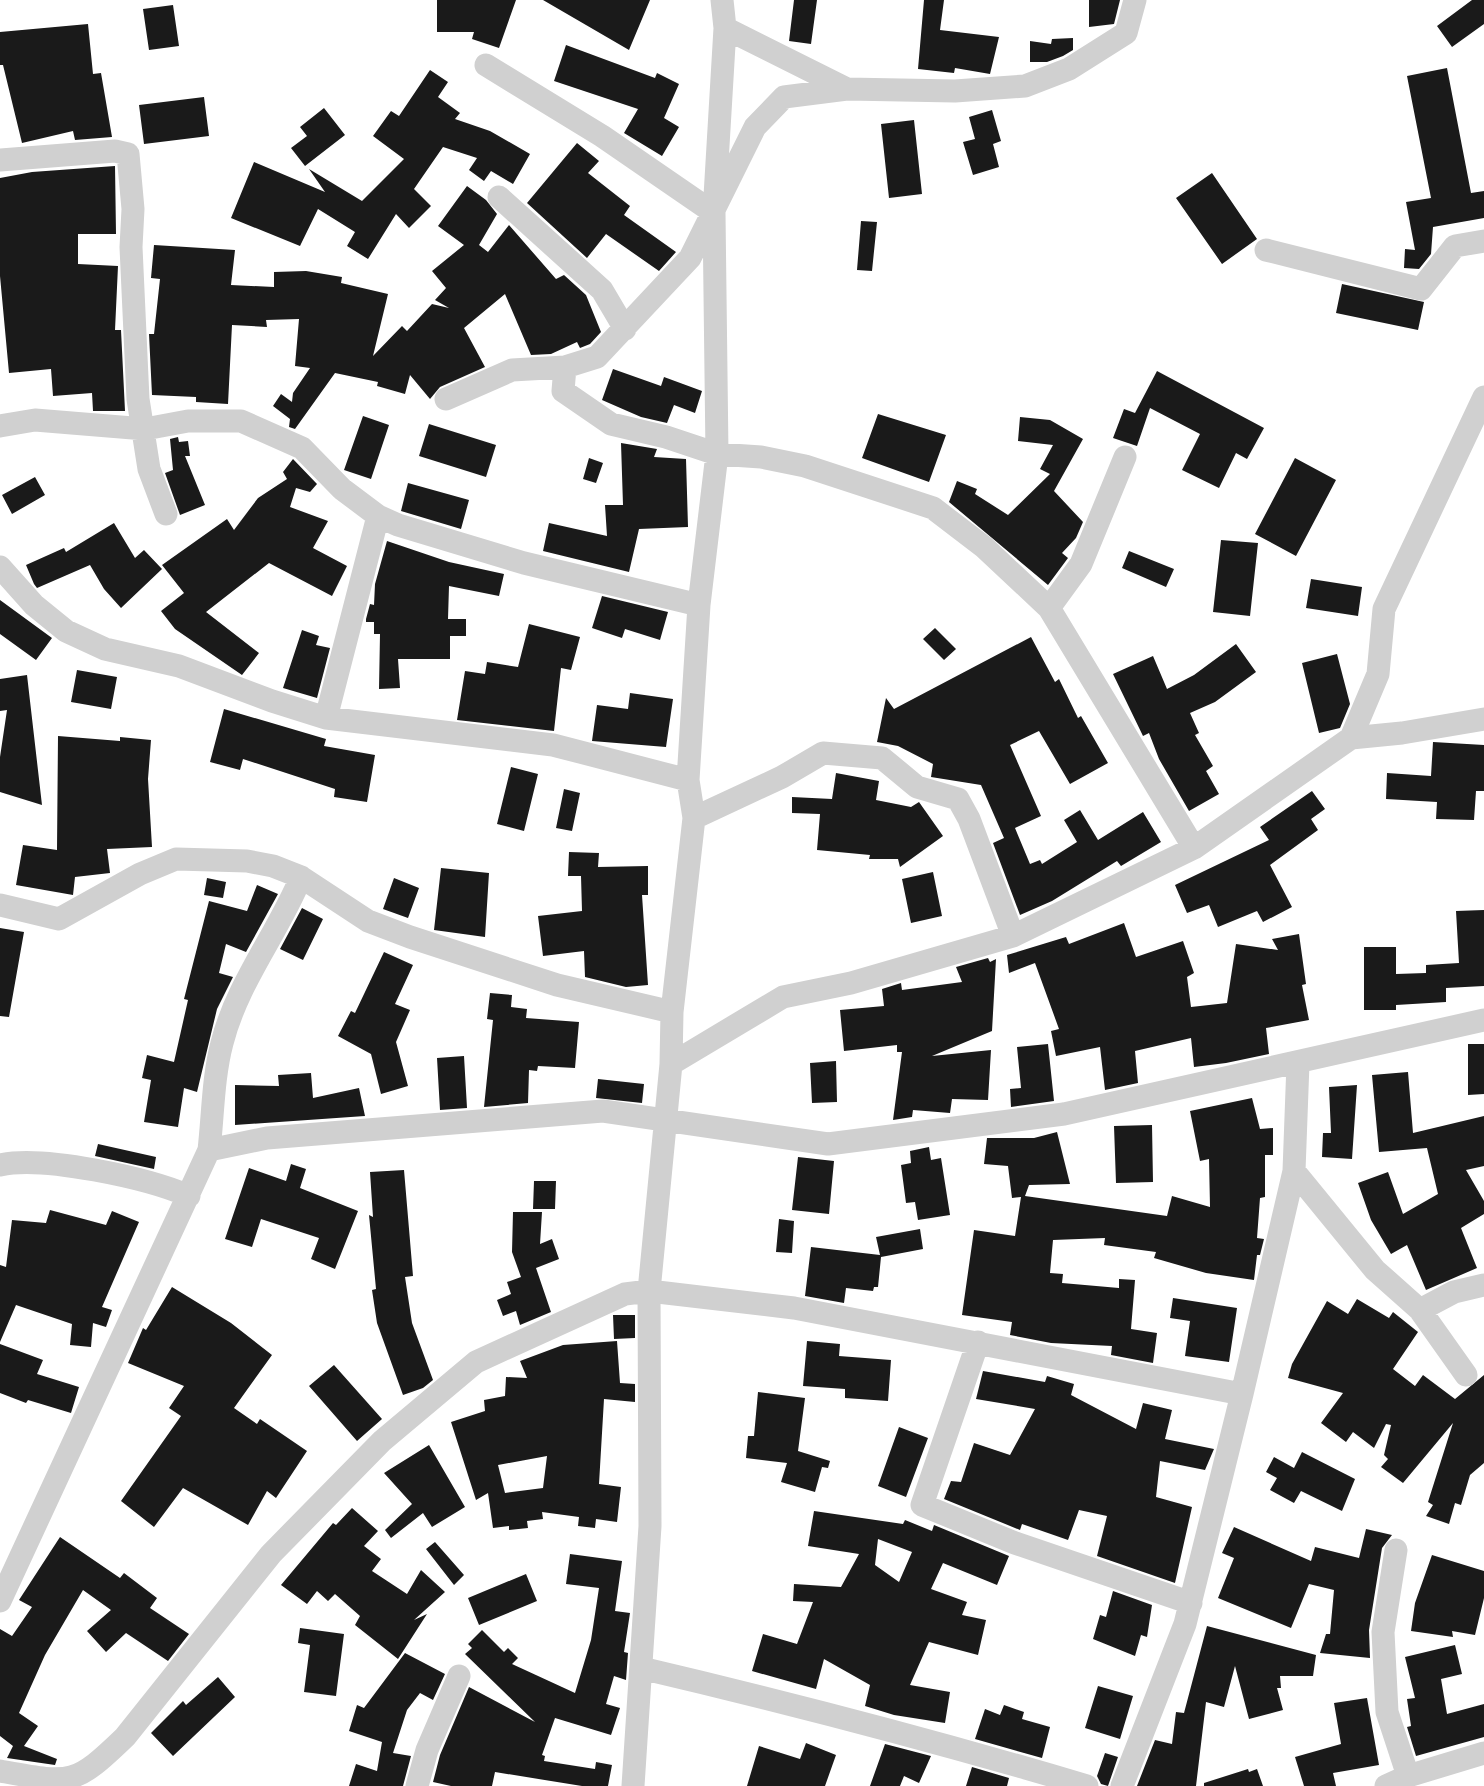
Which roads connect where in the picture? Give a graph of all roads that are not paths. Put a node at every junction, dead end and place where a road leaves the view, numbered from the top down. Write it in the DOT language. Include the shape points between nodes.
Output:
graph roads {
  1 [pos="1135,0"];
  2 [pos="719,10"];
  3 [pos="486,65"];
  4 [pos="847,89"];
  5 [pos="0,160"];
  6 [pos="499,197"];
  7 [pos="714,213"];
  8 [pos="1484,241"];
  9 [pos="1266,250"];
  10 [pos="625,329"];
  11 [pos="565,367"];
  12 [pos="1484,397"];
  13 [pos="446,399"];
  14 [pos="0,426"];
  15 [pos="145,429"];
  16 [pos="718,454"];
  17 [pos="1125,457"];
  18 [pos="166,514"];
  19 [pos="378,516"];
  20 [pos="0,567"];
  21 [pos="699,605"];
  22 [pos="1049,608"];
  23 [pos="326,718"];
  24 [pos="1484,719"];
  25 [pos="1351,738"];
  26 [pos="688,780"];
  27 [pos="694,818"];
  28 [pos="1194,848"];
  29 [pos="301,877"];
  30 [pos="0,905"];
  31 [pos="1013,936"];
  32 [pos="673,1012"];
  33 [pos="1484,1020"];
  34 [pos="1298,1063"];
  35 [pos="671,1064"];
  36 [pos="666,1120"];
  37 [pos="209,1150"];
  38 [pos="0,1165"];
  39 [pos="1294,1171"];
  40 [pos="189,1196"];
  41 [pos="1484,1285"];
  42 [pos="649,1291"];
  43 [pos="1420,1310"];
  44 [pos="978,1342"];
  45 [pos="1466,1375"];
  46 [pos="1242,1394"];
  47 [pos="1396,1550"];
  48 [pos="10,1560"];
  49 [pos="0,1601"];
  50 [pos="1191,1603"];
  51 [pos="641,1668"];
  52 [pos="460,1676"];
  53 [pos="1484,1753"];
  54 [pos="0,1772"];
  55 [pos="1408,1776"];
  56 [pos="417,1786"];
  57 [pos="633,1786"];
  58 [pos="1087,1786"];
  59 [pos="1122,1786"];
  60 [pos="1386,1786"];
  1 -- 4 [label="street" via="1126,33 1069,69 1025,86 955,91"];
  2 -- 4 [label="street"];
  2 -- 7 [label="street"];
  3 -- 7 [label="street" via="602,136"];
  4 -- 7 [label="street" via="784,97 755,127"];
  5 -- 15 [label="street" via="115,151 128,154 138,399"];
  6 -- 10 [label="street" via="601,289"];
  7 -- 10 [label="street" via="690,258"];
  7 -- 16 [label="street"];
  8 -- 9 [label="street" via="1455,246 1421,289"];
  10 -- 11 [label="street" via="597,357"];
  11 -- 13 [label="street" via="512,370"];
  11 -- 16 [label="street" via="563,391 611,424"];
  12 -- 25 [label="street" via="1384,609 1378,674"];
  14 -- 15 [label="street" via="35,420"];
  15 -- 18 [label="street" via="149,469"];
  15 -- 19 [label="street" via="188,421 241,421 302,449 342,489"];
  16 -- 21 [label="street"];
  16 -- 22 [label="street" via="805,466 933,508 984,547"];
  17 -- 22 [label="street" via="1081,564"];
  19 -- 21 [label="street" via="524,563"];
  19 -- 23 [label="street"];
  20 -- 23 [label="street" via="34,605 105,649 179,666"];
  21 -- 26 [label="street"];
  22 -- 28 [label="street"];
  23 -- 26 [label="street" via="553,745"];
  24 -- 25 [label="street"];
  25 -- 28 [label="street"];
  26 -- 27 [label="street"];
  27 -- 31 [label="street" via="823,753 882,758 917,787 958,800"];
  27 -- 32 [label="street"];
  28 -- 31 [label="street"];
  29 -- 30 [label="street" via="247,861 176,859 58,919"];
  29 -- 32 [label="street" via="368,921 410,937 556,985"];
  29 -- 37 [label="street" via="247,982 222,1043"];
  31 -- 35 [label="street" via="850,983 783,997"];
  32 -- 35 [label="street"];
  33 -- 34 [label="street"];
  34 -- 36 [label="street" via="1064,1114 828,1144"];
  34 -- 39 [label="street"];
  35 -- 36 [label="street"];
  36 -- 37 [label="street" via="603,1111 267,1138"];
  36 -- 42 [label="street"];
  37 -- 40 [label="street"];
  38 -- 40 [label="street" via="19,1161 98,1172 167,1186"];
  39 -- 43 [label="street" via="1376,1270"];
  39 -- 46 [label="street"];
  40 -- 48 [label="street"];
  41 -- 43 [label="street"];
  42 -- 44 [label="street" via="794,1308"];
  42 -- 51 [label="street" via="650,1526"];
  42 -- 54 [label="street" via="625,1294 476,1362 382,1441 271,1554 104,1762 79,1782 56,1783"];
  43 -- 45 [label="street"];
  44 -- 46 [label="street"];
  44 -- 50 [label="street" via="922,1505 1015,1543"];
  46 -- 50 [label="street"];
  47 -- 55 [label="street" via="1383,1632 1387,1712"];
  48 -- 49 [label="street"];
  50 -- 59 [label="street"];
  51 -- 57 [label="street"];
  51 -- 58 [label="street" via="862,1722"];
  52 -- 56 [label="street" via="427,1750"];
  53 -- 55 [label="street"];
  55 -- 60 [label="street"];
}
